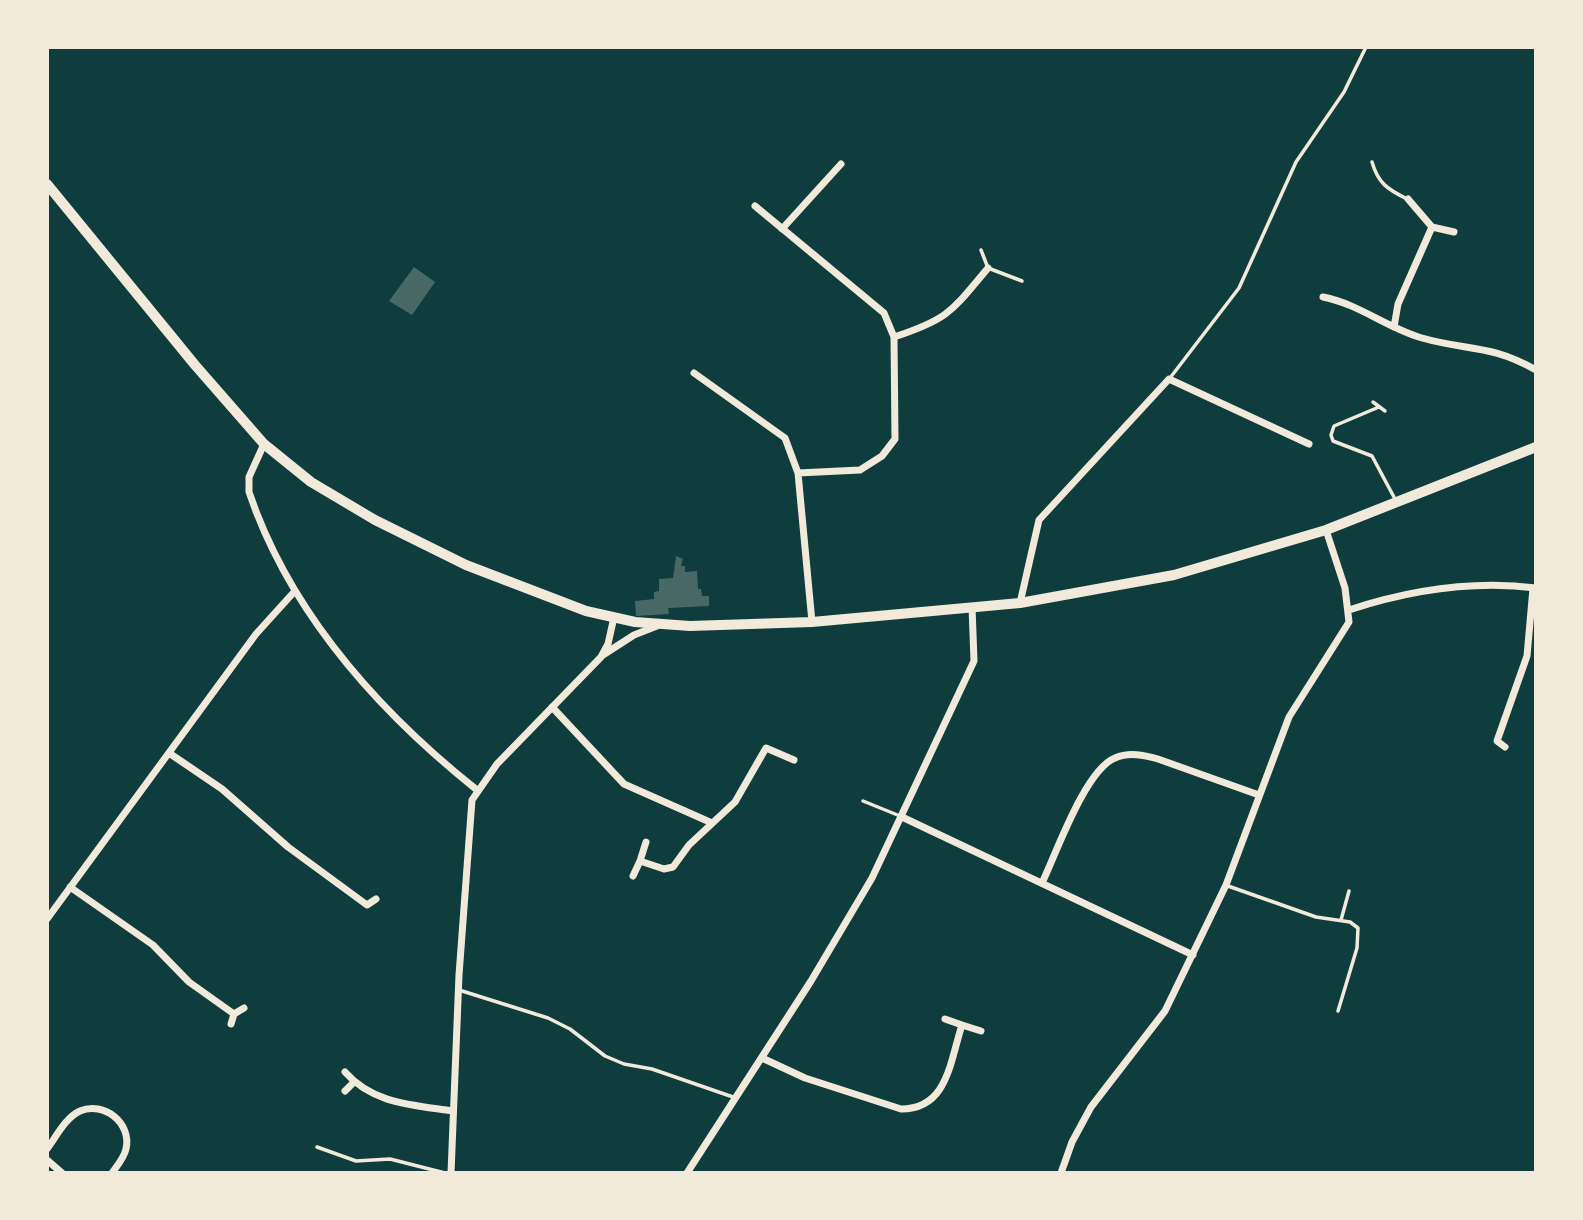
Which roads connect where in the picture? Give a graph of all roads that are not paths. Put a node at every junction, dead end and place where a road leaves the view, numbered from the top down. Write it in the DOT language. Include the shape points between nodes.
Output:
graph roads {
  1 [pos="1366,47"];
  2 [pos="1372,162"];
  3 [pos="841,164"];
  4 [pos="47,184"];
  5 [pos="1408,200"];
  6 [pos="755,206"];
  7 [pos="1432,227"];
  8 [pos="782,229"];
  9 [pos="1454,232"];
  10 [pos="981,250"];
  11 [pos="988,268"];
  12 [pos="1022,281"];
  13 [pos="1323,296"];
  14 [pos="1394,327"];
  15 [pos="894,337"];
  16 [pos="1536,370"];
  17 [pos="694,373"];
  18 [pos="1169,379"];
  19 [pos="1373,401"];
  20 [pos="1379,407"];
  21 [pos="1385,411"];
  22 [pos="264,444"];
  23 [pos="1309,444"];
  24 [pos="1536,447"];
  25 [pos="798,474"];
  26 [pos="1397,504"];
  27 [pos="1326,530"];
  28 [pos="1535,588"];
  29 [pos="294,592"];
  30 [pos="1020,603"];
  31 [pos="972,607"];
  32 [pos="1349,610"];
  33 [pos="614,617"];
  34 [pos="812,622"];
  35 [pos="661,624"];
  36 [pos="601,656"];
  37 [pos="552,707"];
  38 [pos="771,738"];
  39 [pos="1497,741"];
  40 [pos="1486,742"];
  41 [pos="1505,747"];
  42 [pos="766,748"];
  43 [pos="169,753"];
  44 [pos="794,760"];
  45 [pos="477,790"];
  46 [pos="1259,795"];
  47 [pos="863,801"];
  48 [pos="902,817"];
  49 [pos="712,823"];
  50 [pos="646,842"];
  51 [pos="639,861"];
  52 [pos="634,876"];
  53 [pos="1042,883"];
  54 [pos="1226,885"];
  55 [pos="70,887"];
  56 [pos="1349,891"];
  57 [pos="376,899"];
  58 [pos="367,905"];
  59 [pos="365,914"];
  60 [pos="47,919"];
  61 [pos="1341,920"];
  62 [pos="1193,955"];
  63 [pos="458,990"];
  64 [pos="244,1008"];
  65 [pos="1338,1011"];
  66 [pos="234,1014"];
  67 [pos="945,1019"];
  68 [pos="230,1024"];
  69 [pos="962,1025"];
  70 [pos="981,1031"];
  71 [pos="762,1058"];
  72 [pos="345,1072"];
  73 [pos="354,1082"];
  74 [pos="345,1091"];
  75 [pos="736,1098"];
  76 [pos="453,1111"];
  77 [pos="317,1147"];
  78 [pos="47,1149"];
  79 [pos="47,1160"];
  80 [pos="62,1173"];
  81 [pos="111,1173"];
  82 [pos="445,1173"];
  83 [pos="451,1173"];
  84 [pos="687,1173"];
  85 [pos="1060,1173"];
  1 -- 18 [label="lane" via="1344,92 1297,162 1239,289"];
  2 -- 5 [label="lane" via="1377,180"];
  3 -- 8 [label="street"];
  4 -- 22 [label="main road"];
  5 -- 7 [label="street"];
  6 -- 8 [label="street"];
  7 -- 9 [label="street"];
  7 -- 14 [label="street" via="1398,304"];
  8 -- 15 [label="street" via="884,313"];
  10 -- 11 [label="lane"];
  11 -- 12 [label="lane"];
  11 -- 15 [label="street" via="950,314"];
  13 -- 14 [label="street" via="1342,300"];
  14 -- 16 [label="street" via="1422,338 1504,353"];
  15 -- 25 [label="street" via="895,439 882,456 860,470"];
  17 -- 25 [label="street" via="785,438"];
  18 -- 23 [label="street"];
  18 -- 30 [label="street" via="1039,520"];
  19 -- 20 [label="lane"];
  20 -- 21 [label="lane"];
  20 -- 26 [label="lane" via="1334,426 1331,435 1375,459"];
  22 -- 29 [label="street" via="249,477 249,492"];
  22 -- 33 [label="main road" via="311,482 414,540 548,598"];
  24 -- 26 [label="main road"];
  25 -- 34 [label="street"];
  26 -- 27 [label="main road"];
  27 -- 30 [label="main road" via="1174,575"];
  27 -- 32 [label="street"];
  28 -- 32 [label="street" via="1474,585 1432,589"];
  28 -- 39 [label="street" via="1527,656"];
  29 -- 43 [label="street" via="256,634"];
  29 -- 45 [label="street" via="356,676"];
  30 -- 31 [label="main road"];
  31 -- 34 [label="main road"];
  31 -- 48 [label="street" via="974,662"];
  32 -- 46 [label="street" via="1344,634 1289,717"];
  33 -- 35 [label="main road"];
  33 -- 36 [label="street"];
  34 -- 35 [label="main road"];
  35 -- 36 [label="street"];
  36 -- 37 [label="street"];
  37 -- 45 [label="street"];
  37 -- 49 [label="street" via="624,784"];
  38 -- 42 [label="street"];
  39 -- 40 [label="street"];
  39 -- 41 [label="street"];
  42 -- 44 [label="street"];
  42 -- 49 [label="street" via="743,792"];
  43 -- 55 [label="street"];
  43 -- 58 [label="street" via="222,789 288,847"];
  45 -- 63 [label="street" via="470,810"];
  46 -- 53 [label="street" via="1150,757 1113,758 1093,778"];
  46 -- 54 [label="street"];
  47 -- 48 [label="lane"];
  48 -- 53 [label="street"];
  48 -- 71 [label="street" via="846,924"];
  49 -- 51 [label="street" via="673,867 664,869"];
  50 -- 51 [label="street"];
  51 -- 52 [label="street"];
  53 -- 62 [label="street"];
  54 -- 61 [label="lane" via="1316,917"];
  54 -- 62 [label="street"];
  55 -- 60 [label="street"];
  55 -- 66 [label="street" via="153,945 189,982"];
  56 -- 61 [label="lane"];
  57 -- 58 [label="street"];
  58 -- 59 [label="street"];
  61 -- 65 [label="lane" via="1358,928 1359,938"];
  62 -- 85 [label="street" via="1151,1033 1091,1107"];
  63 -- 75 [label="lane" via="548,1018 624,1064"];
  63 -- 76 [label="street"];
  64 -- 66 [label="street"];
  66 -- 68 [label="street"];
  67 -- 69 [label="street"];
  69 -- 70 [label="street"];
  69 -- 71 [label="street" via="937,1097 917,1109 901,1109 806,1078"];
  71 -- 75 [label="street"];
  72 -- 73 [label="street"];
  73 -- 74 [label="street"];
  73 -- 76 [label="street" via="382,1098"];
  75 -- 84 [label="street"];
  76 -- 83 [label="street"];
  77 -- 82 [label="lane" via="356,1161 390,1159"];
  78 -- 81 [label="street" via="72,1116 104,1110 116,1116 127,1138 126,1150"];
  79 -- 80 [label="street"];
}
